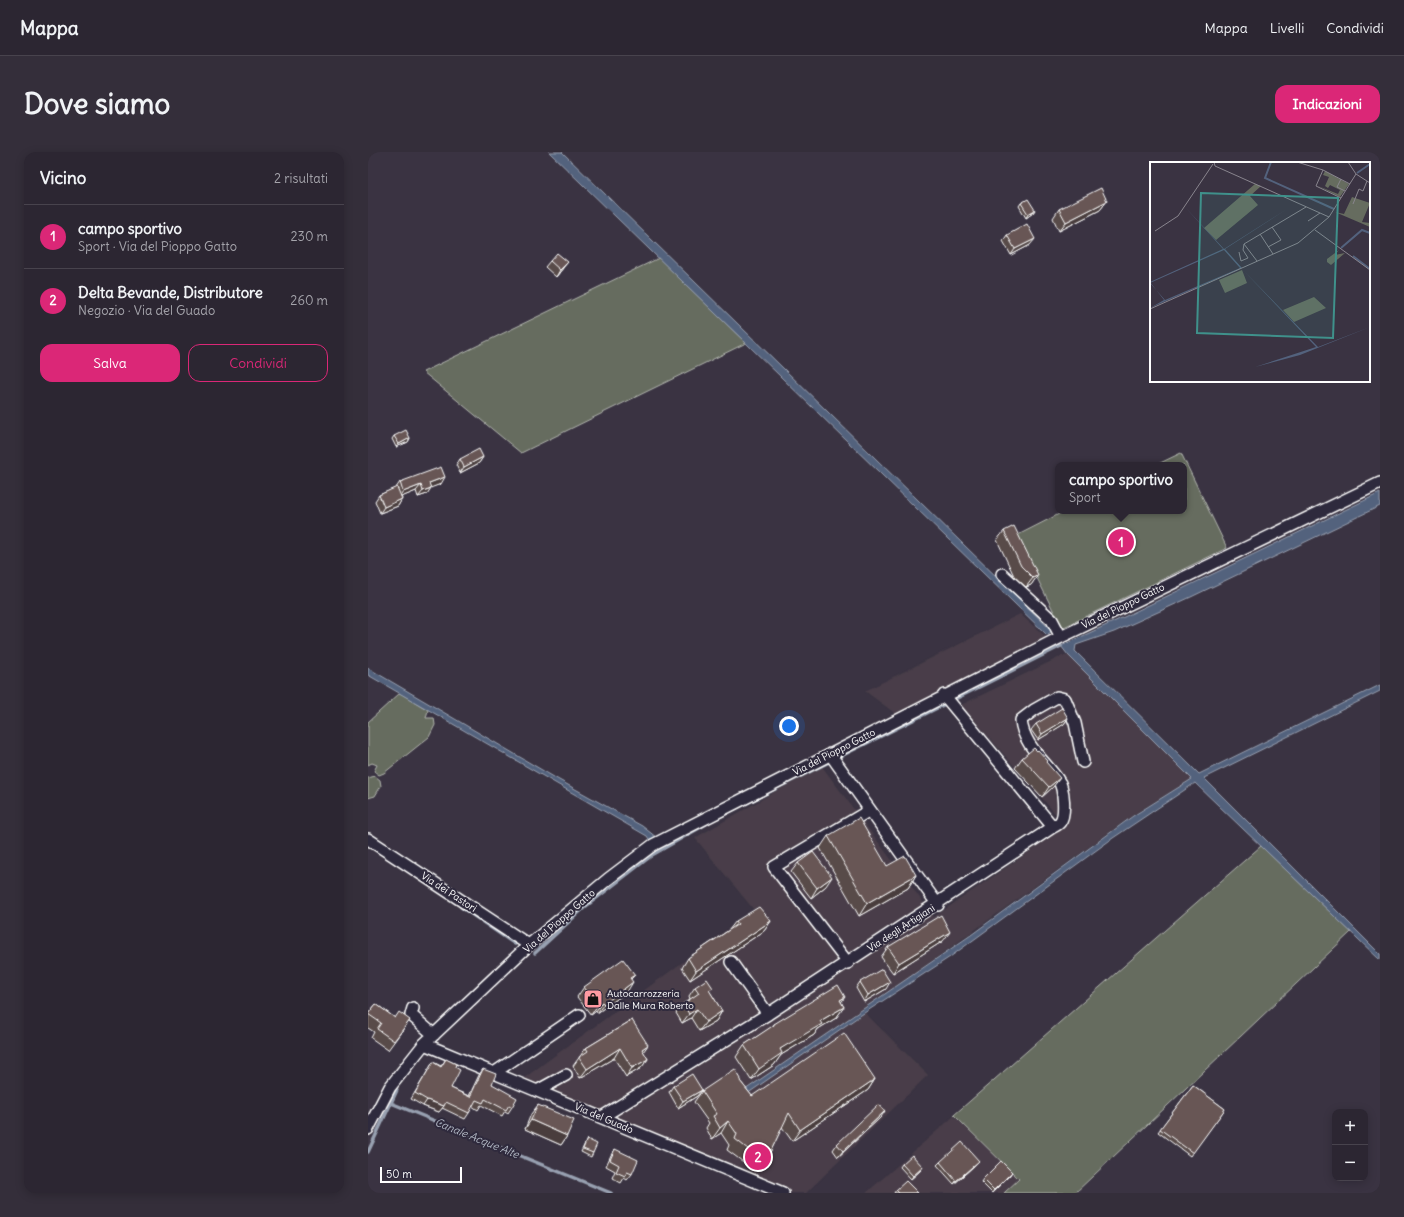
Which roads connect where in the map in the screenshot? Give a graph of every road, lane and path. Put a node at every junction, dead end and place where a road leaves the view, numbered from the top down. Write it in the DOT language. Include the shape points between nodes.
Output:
graph roads {
  1 [pos="1380,483"];
  2 [pos="1002,574"];
  3 [pos="1061,637"];
  4 [pos="944,695"];
  5 [pos="830,754"];
  6 [pos="1082,762"];
  7 [pos="870,810"];
  8 [pos="1053,827"];
  9 [pos="368,839"];
  10 [pos="938,904"];
  11 [pos="529,946"];
  12 [pos="731,962"];
  13 [pos="848,963"];
  14 [pos="413,1008"];
  15 [pos="579,1014"];
  16 [pos="768,1014"];
  17 [pos="434,1035"];
  18 [pos="424,1044"];
  19 [pos="494,1073"];
  20 [pos="566,1075"];
  21 [pos="537,1091"];
  22 [pos="602,1117"];
  23 [pos="368,1129"];
  24 [pos="783,1193"];
  1 -- 3 [label="street, Via del Pioppo Gatto"];
  2 -- 3 [label="street" via="1052,620"];
  3 -- 4 [label="street, Via del Pioppo Gatto"];
  4 -- 5 [label="street, Via del Pioppo Gatto"];
  4 -- 8 [label="street"];
  5 -- 7 [label="street"];
  5 -- 11 [label="street, Via del Pioppo Gatto" via="653,845 608,879"];
  6 -- 8 [label="street" via="1075,723 1065,699 1058,697 1021,720 1022,731 1059,781 1064,812 1061,821"];
  7 -- 10 [label="street"];
  7 -- 13 [label="street" via="774,867"];
  8 -- 10 [label="street, Via degli Artigiani"];
  9 -- 11 [label="street, Via dei Pastori"];
  10 -- 13 [label="street, Via degli Artigiani"];
  11 -- 17 [label="street, Via del Pioppo Gatto"];
  12 -- 16 [label="street"];
  13 -- 16 [label="street, Via degli Artigiani"];
  14 -- 17 [label="street" via="411,1015"];
  15 -- 19 [label="street"];
  16 -- 22 [label="street, Via degli Artigiani"];
  17 -- 18 [label="street, Via del Pioppo Gatto"];
  18 -- 19 [label="street, Via del Guado"];
  18 -- 23 [label="street, Via del Pioppo Gatto" via="393,1084"];
  19 -- 21 [label="street, Via del Guado"];
  20 -- 21 [label="street"];
  21 -- 22 [label="street, Via del Guado"];
  22 -- 24 [label="street, Via del Guado"];
}
